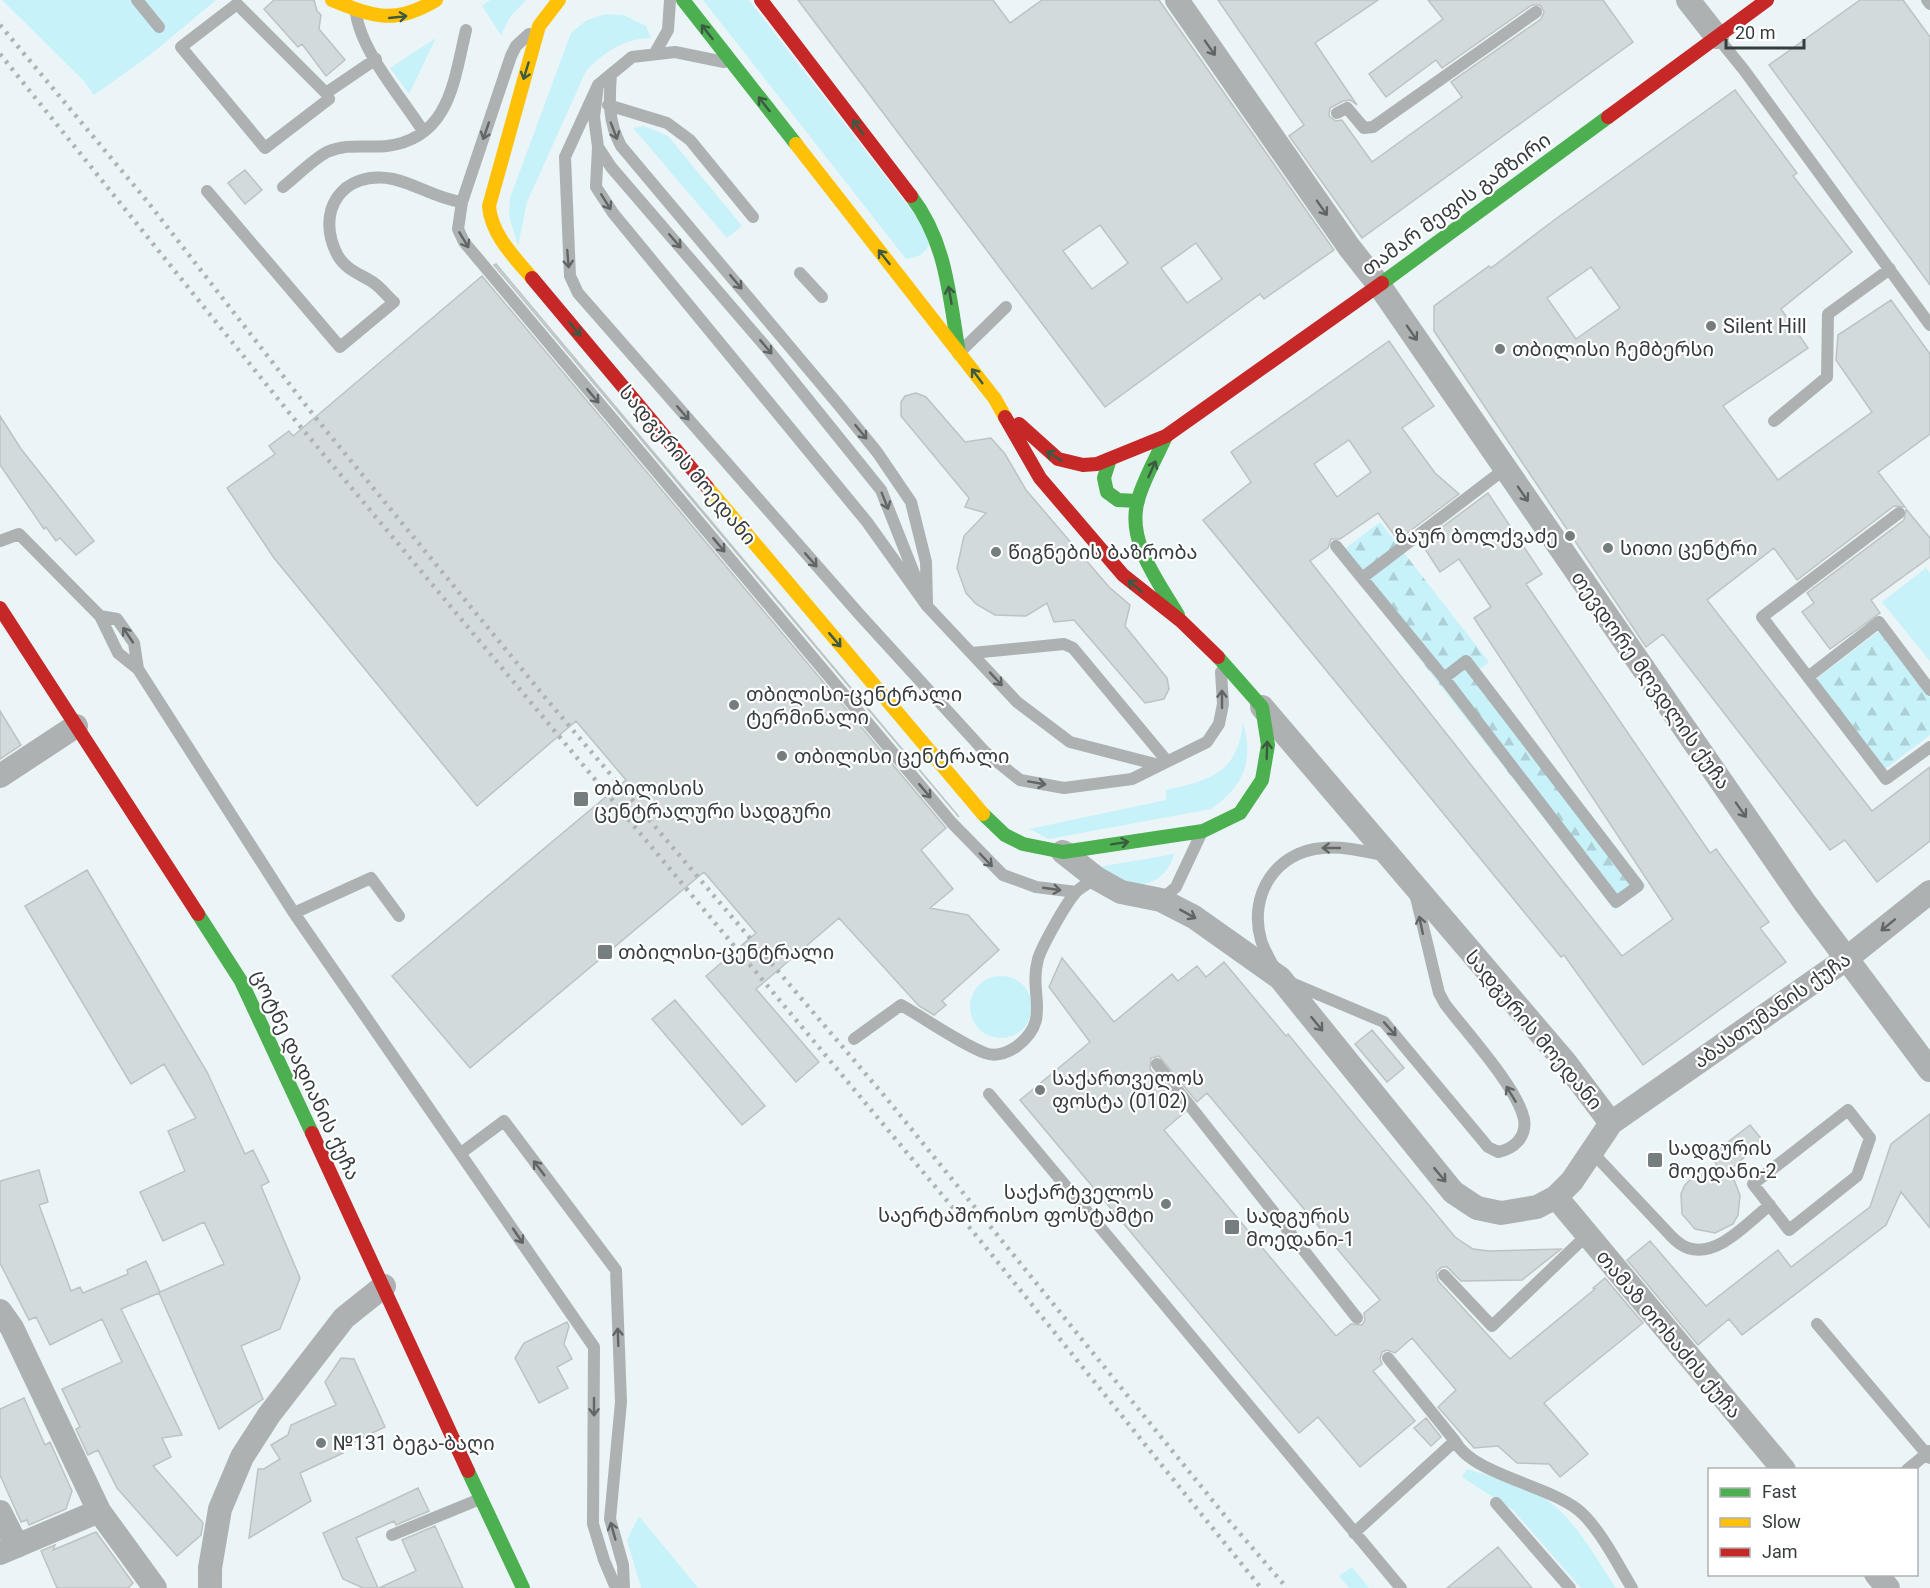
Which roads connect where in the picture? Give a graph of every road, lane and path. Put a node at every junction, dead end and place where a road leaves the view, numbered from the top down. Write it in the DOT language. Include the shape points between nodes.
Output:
graph roads {
  1 [pos="137,0"];
  2 [pos="333,0"];
  3 [pos="365,0"];
  4 [pos="436,0"];
  5 [pos="559,0"];
  6 [pos="670,0"];
  7 [pos="683,0"];
  8 [pos="761,0"];
  9 [pos="1177,0"];
  10 [pos="1688,0"];
  11 [pos="1767,0"];
  12 [pos="356,11"];
  13 [pos="1536,12"];
  14 [pos="539,26"];
  15 [pos="159,27"];
  16 [pos="466,30"];
  17 [pos="1717,38"];
  18 [pos="656,53"];
  19 [pos="376,59"];
  20 [pos="732,63"];
  21 [pos="611,74"];
  22 [pos="598,85"];
  23 [pos="326,93"];
  24 [pos="608,105"];
  25 [pos="1337,113"];
  26 [pos="423,130"];
  27 [pos="598,147"];
  28 [pos="283,187"];
  29 [pos="207,191"];
  30 [pos="462,202"];
  31 [pos="753,217"];
  32 [pos="1890,269"];
  33 [pos="800,273"];
  34 [pos="1379,285"];
  35 [pos="822,297"];
  36 [pos="1006,307"];
  37 [pos="1930,326"];
  38 [pos="959,353"];
  39 [pos="995,399"];
  40 [pos="1774,420"];
  41 [pos="1166,436"];
  42 [pos="1110,459"];
  43 [pos="1506,468"];
  44 [pos="1138,501"];
  45 [pos="1899,513"];
  46 [pos="0,541"];
  47 [pos="1336,546"];
  48 [pos="1362,578"];
  49 [pos="927,606"];
  50 [pos="0,608"];
  51 [pos="100,616"];
  52 [pos="1181,621"];
  53 [pos="972,653"];
  54 [pos="1220,659"];
  55 [pos="138,669"];
  56 [pos="1808,677"];
  57 [pos="1443,678"];
  58 [pos="1930,690"];
  59 [pos="1262,707"];
  60 [pos="76,726"];
  61 [pos="1930,747"];
  62 [pos="1163,763"];
  63 [pos="0,776"];
  64 [pos="1203,831"];
  65 [pos="1063,852"];
  66 [pos="1388,857"];
  67 [pos="1096,878"];
  68 [pos="1413,887"];
  69 [pos="1076,892"];
  70 [pos="1930,892"];
  71 [pos="1161,900"];
  72 [pos="294,912"];
  73 [pos="399,916"];
  74 [pos="1846,959"];
  75 [pos="1280,978"];
  76 [pos="854,1039"];
  77 [pos="1157,1064"];
  78 [pos="1930,1070"];
  79 [pos="989,1094"];
  80 [pos="1611,1123"];
  81 [pos="1591,1151"];
  82 [pos="461,1153"];
  83 [pos="1557,1197"];
  84 [pos="1770,1205"];
  85 [pos="1587,1235"];
  86 [pos="1444,1275"];
  87 [pos="384,1286"];
  88 [pos="0,1311"];
  89 [pos="1357,1318"];
  90 [pos="1817,1324"];
  91 [pos="1388,1358"];
  92 [pos="1455,1441"];
  93 [pos="1929,1454"];
  94 [pos="1782,1468"];
  95 [pos="1910,1468"];
  96 [pos="481,1498"];
  97 [pos="1496,1503"];
  98 [pos="99,1510"];
  99 [pos="0,1512"];
  100 [pos="1354,1533"];
  101 [pos="393,1535"];
  102 [pos="9,1550"];
  103 [pos="1877,1576"];
  104 [pos="155,1588"];
  105 [pos="210,1588"];
  106 [pos="523,1588"];
  107 [pos="616,1588"];
  108 [pos="624,1588"];
  109 [pos="1401,1588"];
  110 [pos="1570,1588"];
  111 [pos="1632,1588"];
  112 [pos="1888,1588"];
  1 -- 15 [label="lane"];
  2 -- 12 [label="main road"];
  3 -- 12 [label="main road"];
  12 -- 4 [label="main road, one-way" via="383,18 414,15"];
  5 -- 14 [label="main road, სადგურის მოედანი"];
  6 -- 18 [label="lane" via="668,30"];
  20 -- 7 [label="main road, სადგურის მოედანი, one-way"];
  38 -- 8 [label="main road, one-way" via="942,253 927,217"];
  9 -- 34 [label="street, თევდორე მღვდლის ქუჩა, one-way" via="1287,146 1349,247"];
  10 -- 17 [label="street"];
  11 -- 17 [label="main road, თამარ მეფის გამზირი"];
  12 -- 19 [label="lane" via="358,26"];
  13 -- 25 [label="lane" via="1373,127 1364,128 1347,108"];
  14 -- 30 [label="lane, one-way" via="516,46"];
  14 -- 65 [label="main road, სადგურის მოედანი, one-way" via="489,206 496,232 974,805 1005,835 1023,844"];
  16 -- 26 [label="lane" via="449,101 440,118"];
  17 -- 32 [label="lane"];
  17 -- 34 [label="main road, თამარ მეფის გამზირი"];
  18 -- 20 [label="lane" via="675,52"];
  18 -- 21 [label="lane" via="632,57"];
  19 -- 23 [label="lane"];
  19 -- 26 [label="lane"];
  38 -- 20 [label="main road, სადგურის მოედანი, one-way"];
  21 -- 22 [label="lane"];
  21 -- 24 [label="lane"];
  22 -- 27 [label="lane" via="594,117"];
  22 -- 62 [label="lane, one-way" via="565,157 570,276 579,293 985,752 1020,780 1064,788 1132,779"];
  23 -- 23 [label="lane" via="237,4 181,47 265,148 329,99"];
  24 -- 31 [label="lane" via="667,123 690,140"];
  24 -- 49 [label="lane, one-way" via="612,128 621,146 877,452 911,502 926,562"];
  26 -- 28 [label="lane" via="402,143 354,145 326,153"];
  27 -- 49 [label="lane, one-way" via="881,490"];
  27 -- 49 [label="lane, one-way" via="596,187 613,213 867,522"];
  29 -- 30 [label="lane" via="340,347 394,302 339,257 330,237 330,209 336,197 346,187 366,179 393,179"];
  30 -- 69 [label="lane, one-way" via="458,229 464,242 952,823 998,872 1029,885"];
  32 -- 37 [label="lane"];
  32 -- 40 [label="lane" via="1828,314 1827,377"];
  33 -- 35 [label="lane"];
  34 -- 41 [label="main road, თამარ მეფის გამზირი"];
  34 -- 43 [label="street, თევდორე მღვდლის ქუჩა, one-way"];
  36 -- 38 [label="lane"];
  39 -- 38 [label="main road, სადგურის მოედანი, one-way"];
  42 -- 39 [label="main road, თამარ მეფის გამზირი, one-way" via="1083,465 1058,459"];
  52 -- 39 [label="main road, სადგურის მოედანი, one-way" via="1123,576 1040,478"];
  41 -- 42 [label="main road, თამარ მეფის გამზირი"];
  44 -- 41 [label="main road, one-way"];
  42 -- 44 [label="main road" via="1103,476 1108,494 1124,502"];
  43 -- 48 [label="lane"];
  43 -- 74 [label="street, თევდორე მღვდლის ქუჩა, one-way"];
  44 -- 52 [label="main road" via="1138,542"];
  45 -- 56 [label="lane" via="1762,617"];
  46 -- 51 [label="lane" via="19,534"];
  47 -- 48 [label="lane"];
  48 -- 57 [label="lane"];
  49 -- 53 [label="lane"];
  50 -- 60 [label="main road, ცოტნე დადიანის ქუჩა"];
  51 -- 55 [label="lane" via="118,653"];
  55 -- 51 [label="lane, one-way" via="134,643 117,619"];
  52 -- 54 [label="main road, სადგურის მოედანი"];
  53 -- 62 [label="lane, one-way" via="1017,702 1070,742"];
  53 -- 62 [label="lane" via="1064,644 1073,648"];
  54 -- 59 [label="main road, სადგურის მოედანი"];
  62 -- 54 [label="lane, one-way" via="1207,742 1219,724 1223,704"];
  55 -- 72 [label="lane"];
  56 -- 58 [label="lane" via="1879,621"];
  56 -- 61 [label="lane" via="1886,779"];
  57 -- 57 [label="lane" via="1616,902 1638,886 1466,661"];
  64 -- 59 [label="main road, სადგურის მოედანი, one-way" via="1240,813 1262,780 1268,745"];
  59 -- 66 [label="street, სადგურის მოედანი"];
  60 -- 63 [label="street"];
  60 -- 87 [label="main road, ცოტნე დადიანის ქუჩა" via="242,981"];
  65 -- 64 [label="main road, სადგურის მოედანი, one-way"];
  64 -- 71 [label="lane" via="1176,887"];
  65 -- 67 [label="street, სადგურის მოედანი"];
  66 -- 68 [label="street, სადგურის მოედანი"];
  66 -- 75 [label="lane, one-way" via="1322,848 1302,852 1271,873 1262,889 1258,918 1261,940"];
  67 -- 69 [label="lane"];
  67 -- 71 [label="street, სადგურის მოედანი" via="1121,892"];
  75 -- 68 [label="lane, one-way" via="1384,1022 1488,1147 1498,1152 1514,1146 1522,1137 1524,1118 1502,1079 1444,1004"];
  68 -- 80 [label="street, სადგურის მოედანი" via="1565,1062"];
  69 -- 76 [label="lane" via="1038,958 1036,1026 1010,1052 986,1053 901,1005"];
  70 -- 74 [label="street, აბასთუმანის ქუჩა, one-way"];
  71 -- 75 [label="street, სადგურის მოედანი, one-way" via="1194,917"];
  72 -- 73 [label="lane" via="371,878"];
  72 -- 82 [label="lane"];
  74 -- 78 [label="street, თევდორე მღვდლის ქუჩა"];
  74 -- 80 [label="street, აბასთუმანის ქუჩა"];
  75 -- 83 [label="street, სადგურის მოედანი, one-way" via="1465,1202 1501,1213 1537,1207"];
  77 -- 89 [label="lane"];
  79 -- 100 [label="lane"];
  80 -- 81 [label="street, სადგურის მოედანი"];
  81 -- 83 [label="street, სადგურის მოედანი"];
  81 -- 84 [label="lane" via="1687,1248 1704,1250 1717,1246"];
  82 -- 107 [label="lane, one-way" via="594,1347 593,1524"];
  108 -- 82 [label="lane, one-way" via="623,1565 610,1519 621,1402 616,1270 504,1121"];
  83 -- 85 [label="street, თამაზ თოხაძის ქუჩა"];
  84 -- 84 [label="lane" via="1753,1184 1848,1110 1870,1138 1857,1176 1789,1230"];
  85 -- 86 [label="lane" via="1492,1326"];
  85 -- 94 [label="street, თამაზ თოხაძის ქუჩა"];
  87 -- 96 [label="main road, ცოტნე დადიანის ქუჩა"];
  87 -- 105 [label="street" via="344,1318 269,1415 242,1457 220,1509"];
  88 -- 98 [label="street" via="12,1328"];
  90 -- 93 [label="lane"];
  91 -- 92 [label="lane"];
  92 -- 100 [label="lane"];
  92 -- 111 [label="lane" via="1474,1462 1546,1491 1578,1509"];
  93 -- 95 [label="lane"];
  96 -- 101 [label="lane"];
  96 -- 106 [label="main road, ცოტნე დადიანის ქუჩა"];
  97 -- 110 [label="lane"];
  98 -- 102 [label="street"];
  98 -- 104 [label="street"];
  99 -- 102 [label="street"];
  100 -- 109 [label="lane"];
  103 -- 112 [label="street"];
}
